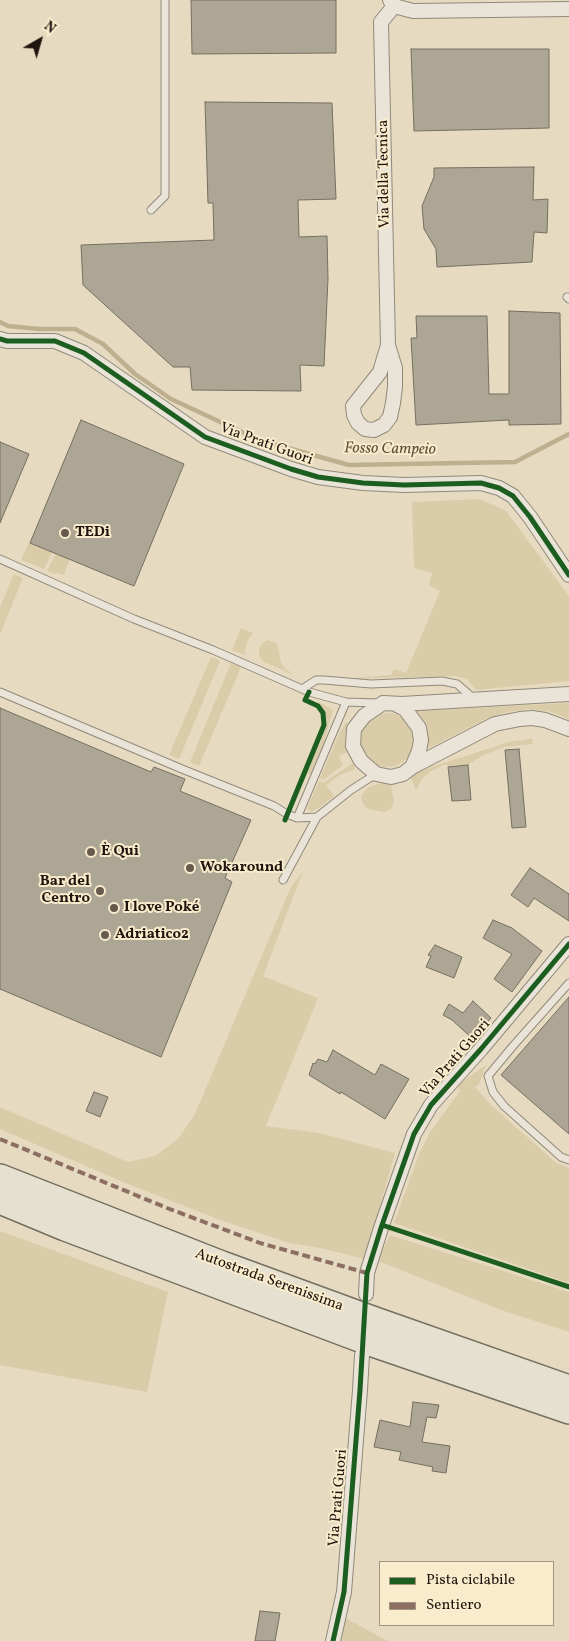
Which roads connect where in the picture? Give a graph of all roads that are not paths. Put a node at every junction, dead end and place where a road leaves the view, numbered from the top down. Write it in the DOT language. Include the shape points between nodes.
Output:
graph roads {
  1 [pos="165,0"];
  2 [pos="392,3"];
  3 [pos="569,9"];
  4 [pos="151,210"];
  5 [pos="0,339"];
  6 [pos="388,345"];
  7 [pos="0,559"];
  8 [pos="569,575"];
  9 [pos="302,689"];
  10 [pos="0,692"];
  11 [pos="569,694"];
  12 [pos="475,700"];
  13 [pos="346,702"];
  14 [pos="389,703"];
  15 [pos="569,729"];
  16 [pos="412,766"];
  17 [pos="376,774"];
  18 [pos="317,817"];
  19 [pos="297,818"];
  20 [pos="283,880"];
  21 [pos="569,944"];
  22 [pos="569,982"];
  23 [pos="569,1160"];
  24 [pos="0,1177"];
  25 [pos="0,1201"];
  26 [pos="366,1294"];
  27 [pos="362,1355"];
  28 [pos="569,1388"];
  29 [pos="569,1411"];
  30 [pos="333,1641"];
  1 -- 4 [label="lane" via="165,196"];
  2 -- 3 [label="street, Via della Tecnica" via="413,10"];
  2 -- 6 [label="street, Via della Tecnica" via="381,22"];
  5 -- 8 [label="street, Via Prati Guori" via="54,341 84,353 205,437 290,469 318,477 363,483 481,483 499,488 513,496 530,516"];
  6 -- 6 [label="street" via="380,372 353,406 358,423 374,430 384,426 390,418 394,403 395,368"];
  7 -- 9 [label="lane"];
  9 -- 12 [label="lane" via="316,680 371,684 442,681 457,684"];
  9 -- 13 [label="lane"];
  10 -- 19 [label="lane"];
  11 -- 12 [label="street"];
  12 -- 14 [label="street"];
  13 -- 14 [label="lane"];
  13 -- 19 [label="lane"];
  14 -- 16 [label="street" via="405,709 419,728 419,751"];
  14 -- 17 [label="street" via="364,716 354,729 353,746 361,761"];
  15 -- 16 [label="street" via="532,718 495,724"];
  16 -- 17 [label="street" via="403,774 391,777"];
  17 -- 18 [label="lane"];
  18 -- 19 [label="lane"];
  18 -- 20 [label="lane"];
  21 -- 26 [label="street, Via Prati Guori" via="431,1105 414,1134 367,1273"];
  22 -- 23 [label="lane" via="488,1076 493,1092 504,1106 561,1157"];
  24 -- 28 [label="highway, Autostrada Serenissima" via="249,1274"];
  25 -- 29 [label="highway, Autostrada Serenissima" via="370,1343"];
  27 -- 30 [label="street, Via Prati Guori" via="344,1592"];
}
